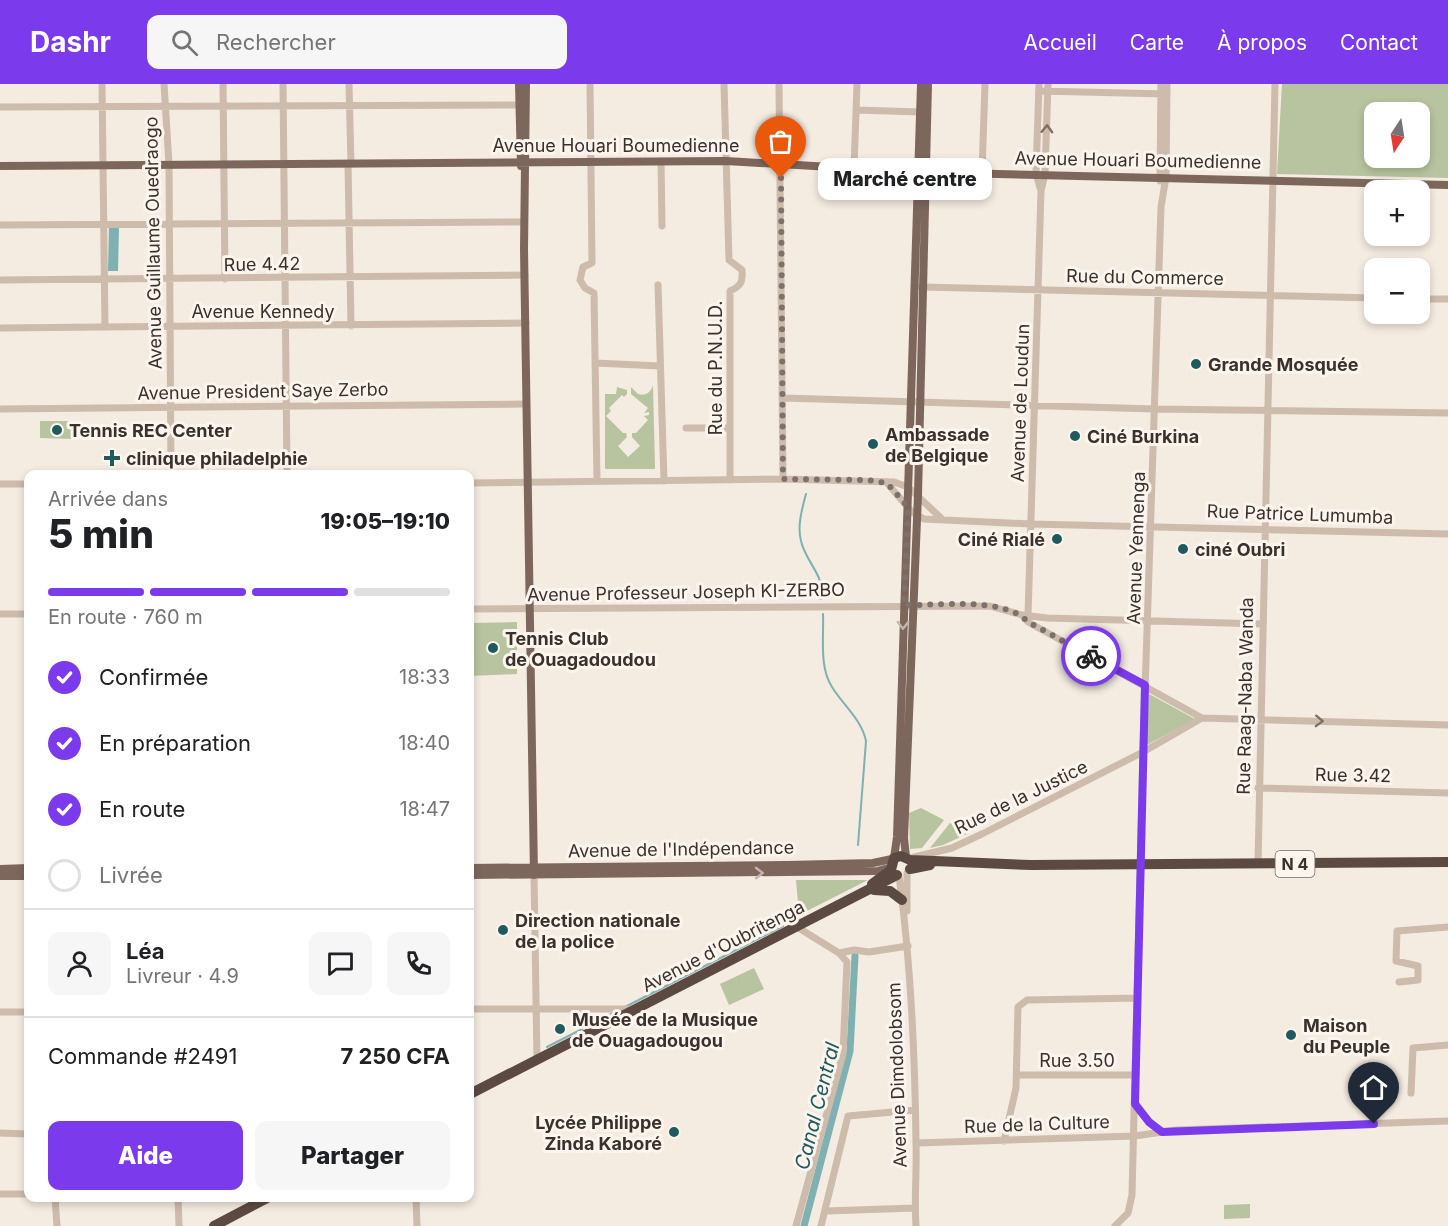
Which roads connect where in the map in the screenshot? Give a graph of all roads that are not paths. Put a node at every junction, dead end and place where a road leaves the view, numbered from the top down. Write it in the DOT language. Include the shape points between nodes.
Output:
graph roads {
  1 [pos="102,84"];
  2 [pos="164,84"];
  3 [pos="223,84"];
  4 [pos="283,84"];
  5 [pos="350,84"];
  6 [pos="519,84"];
  7 [pos="526,84"];
  8 [pos="590,84"];
  9 [pos="724,84"];
  10 [pos="779,84"];
  11 [pos="857,84"];
  12 [pos="921,84"];
  13 [pos="928,84"];
  14 [pos="985,84"];
  15 [pos="1161,84"];
  16 [pos="1167,84"];
  17 [pos="1275,84"];
  18 [pos="1039,88"];
  19 [pos="1048,88"];
  20 [pos="1163,94"];
  21 [pos="350,105"];
  22 [pos="523,105"];
  23 [pos="223,106"];
  24 [pos="283,106"];
  25 [pos="0,107"];
  26 [pos="103,107"];
  27 [pos="166,107"];
  28 [pos="856,110"];
  29 [pos="922,118"];
  30 [pos="523,161"];
  31 [pos="591,161"];
  32 [pos="661,161"];
  33 [pos="726,161"];
  34 [pos="781,163"];
  35 [pos="169,164"];
  36 [pos="224,164"];
  37 [pos="283,164"];
  38 [pos="350,164"];
  39 [pos="103,165"];
  40 [pos="0,166"];
  41 [pos="854,168"];
  42 [pos="921,172"];
  43 [pos="982,173"];
  44 [pos="1041,173"];
  45 [pos="1162,176"];
  46 [pos="1271,180"];
  47 [pos="1448,185"];
  48 [pos="168,222"];
  49 [pos="349,222"];
  50 [pos="524,222"];
  51 [pos="224,223"];
  52 [pos="284,223"];
  53 [pos="104,224"];
  54 [pos="0,225"];
  55 [pos="662,226"];
  56 [pos="525,276"];
  57 [pos="284,278"];
  58 [pos="350,278"];
  59 [pos="225,279"];
  60 [pos="0,280"];
  61 [pos="105,280"];
  62 [pos="168,280"];
  63 [pos="658,285"];
  64 [pos="918,287"];
  65 [pos="1039,290"];
  66 [pos="1158,292"];
  67 [pos="1269,296"];
  68 [pos="1364,298"];
  69 [pos="1430,299"];
  70 [pos="1448,299"];
  71 [pos="526,323"];
  72 [pos="170,326"];
  73 [pos="284,326"];
  74 [pos="351,326"];
  75 [pos="105,327"];
  76 [pos="0,328"];
  77 [pos="595,363"];
  78 [pos="660,366"];
  79 [pos="783,398"];
  80 [pos="916,401"];
  81 [pos="526,404"];
  82 [pos="1034,405"];
  83 [pos="286,406"];
  84 [pos="171,407"];
  85 [pos="0,409"];
  86 [pos="1155,409"];
  87 [pos="1266,411"];
  88 [pos="1448,413"];
  89 [pos="686,428"];
  90 [pos="730,428"];
  91 [pos="171,470"];
  92 [pos="287,470"];
  93 [pos="783,479"];
  94 [pos="730,480"];
  95 [pos="597,481"];
  96 [pos="664,481"];
  97 [pos="526,482"];
  98 [pos="474,483"];
  99 [pos="887,483"];
  100 [pos="0,484"];
  101 [pos="24,484"];
  102 [pos="908,487"];
  103 [pos="918,495"];
  104 [pos="908,507"];
  105 [pos="917,517"];
  106 [pos="941,518"];
  107 [pos="1031,524"];
  108 [pos="1151,525"];
  109 [pos="1264,528"];
  110 [pos="1448,534"];
  111 [pos="904,605"];
  112 [pos="914,606"];
  113 [pos="474,609"];
  114 [pos="529,609"];
  115 [pos="0,614"];
  116 [pos="24,614"];
  117 [pos="1025,616"];
  118 [pos="1149,619"];
  119 [pos="1262,624"];
  120 [pos="907,666"];
  121 [pos="1145,685"];
  122 [pos="1202,718"];
  123 [pos="1260,720"];
  124 [pos="1448,725"];
  125 [pos="1143,752"];
  126 [pos="1258,788"];
  127 [pos="1448,793"];
  128 [pos="1448,862"];
  129 [pos="1141,864"];
  130 [pos="1258,864"];
  131 [pos="900,866"];
  132 [pos="24,868"];
  133 [pos="474,868"];
  134 [pos="0,869"];
  135 [pos="534,872"];
  136 [pos="474,875"];
  137 [pos="0,876"];
  138 [pos="24,876"];
  139 [pos="867,891"];
  140 [pos="902,900"];
  141 [pos="906,922"];
  142 [pos="797,927"];
  143 [pos="1448,927"];
  144 [pos="908,946"];
  145 [pos="839,953"];
  146 [pos="1399,982"];
  147 [pos="1138,998"];
  148 [pos="474,1009"];
  149 [pos="536,1009"];
  150 [pos="638,1009"];
  151 [pos="0,1012"];
  152 [pos="24,1012"];
  153 [pos="1448,1045"];
  154 [pos="537,1060"];
  155 [pos="1017,1075"];
  156 [pos="1136,1075"];
  157 [pos="474,1092"];
  158 [pos="1412,1093"];
  159 [pos="1135,1104"];
  160 [pos="915,1110"];
  161 [pos="1448,1122"];
  162 [pos="1162,1132"];
  163 [pos="0,1133"];
  164 [pos="24,1134"];
  165 [pos="1135,1136"];
  166 [pos="1004,1141"];
  167 [pos="916,1143"];
  168 [pos="0,1194"];
  169 [pos="24,1194"];
  170 [pos="55,1202"];
  171 [pos="178,1202"];
  172 [pos="260,1202"];
  173 [pos="416,1202"];
  174 [pos="915,1208"];
  175 [pos="825,1211"];
  176 [pos="57,1226"];
  177 [pos="179,1226"];
  178 [pos="214,1226"];
  179 [pos="417,1226"];
  180 [pos="796,1226"];
  181 [pos="821,1226"];
  182 [pos="916,1226"];
  183 [pos="1115,1226"];
  1 -- 26 [label="street"];
  2 -- 27 [label="street, Avenue Guillaume Ouedraogo"];
  3 -- 23 [label="street"];
  4 -- 24 [label="street"];
  5 -- 21 [label="street"];
  6 -- 22 [label="main road"];
  7 -- 22 [label="main road"];
  8 -- 31 [label="street"];
  9 -- 33 [label="street"];
  10 -- 34 [label="street"];
  11 -- 28 [label="street"];
  12 -- 29 [label="main road"];
  13 -- 29 [label="main road"];
  14 -- 43 [label="street"];
  15 -- 20 [label="street, Avenue Yennenga"];
  16 -- 20 [label="street, Avenue Yennenga"];
  17 -- 46 [label="street, Rue Raag-Naba Wanda"];
  18 -- 19 [label="street"];
  18 -- 44 [label="street, Avenue de Loudun"];
  19 -- 20 [label="street"];
  44 -- 19 [label="street, Avenue de Loudun, one-way"];
  20 -- 45 [label="street, Avenue Yennenga"];
  21 -- 22 [label="street"];
  21 -- 24 [label="street"];
  21 -- 38 [label="street"];
  22 -- 30 [label="main road"];
  23 -- 24 [label="street"];
  23 -- 27 [label="street"];
  23 -- 36 [label="street"];
  24 -- 37 [label="street"];
  25 -- 26 [label="street"];
  26 -- 27 [label="street"];
  26 -- 39 [label="street"];
  27 -- 35 [label="street, Avenue Guillaume Ouedraogo"];
  28 -- 29 [label="street"];
  28 -- 41 [label="street"];
  29 -- 42 [label="main road"];
  30 -- 31 [label="main road, Avenue Houari Boumedienne"];
  30 -- 38 [label="main road, Avenue Houari Boumedienne"];
  30 -- 50 [label="main road"];
  31 -- 32 [label="main road, Avenue Houari Boumedienne"];
  31 -- 77 [label="street" via="592,263 584,267 580,280 594,293"];
  32 -- 33 [label="main road, Avenue Houari Boumedienne"];
  32 -- 55 [label="street"];
  33 -- 34 [label="main road, Avenue Houari Boumedienne"];
  33 -- 90 [label="street, Rue du P.N.U.D." via="729,260 742,270 743,279 730,291"];
  34 -- 41 [label="main road, Avenue Houari Boumedienne"];
  34 -- 79 [label="street"];
  35 -- 36 [label="main road, Avenue Houari Boumedienne"];
  35 -- 39 [label="main road, Avenue Houari Boumedienne"];
  35 -- 48 [label="street, Avenue Guillaume Ouedraogo"];
  36 -- 37 [label="main road, Avenue Houari Boumedienne"];
  36 -- 51 [label="street"];
  37 -- 38 [label="main road, Avenue Houari Boumedienne"];
  37 -- 52 [label="street"];
  38 -- 49 [label="street"];
  39 -- 40 [label="main road, Avenue Houari Boumedienne"];
  39 -- 53 [label="street"];
  41 -- 42 [label="main road, Avenue Houari Boumedienne"];
  42 -- 43 [label="main road, Avenue Houari Boumedienne"];
  42 -- 64 [label="main road"];
  43 -- 44 [label="main road, Avenue Houari Boumedienne"];
  44 -- 45 [label="main road, Avenue Houari Boumedienne"];
  44 -- 65 [label="street, Avenue de Loudun"];
  45 -- 46 [label="main road, Avenue Houari Boumedienne"];
  45 -- 66 [label="street, Avenue Yennenga"];
  46 -- 47 [label="main road, Avenue Houari Boumedienne"];
  46 -- 67 [label="street, Rue Raag-Naba Wanda"];
  48 -- 51 [label="street"];
  48 -- 53 [label="street"];
  48 -- 62 [label="street, Avenue Guillaume Ouedraogo"];
  49 -- 50 [label="street"];
  49 -- 52 [label="street"];
  49 -- 58 [label="street"];
  50 -- 56 [label="main road"];
  51 -- 52 [label="street"];
  51 -- 59 [label="street"];
  52 -- 57 [label="street"];
  53 -- 54 [label="street"];
  53 -- 61 [label="street"];
  56 -- 58 [label="street, Rue 4.42"];
  56 -- 71 [label="main road"];
  57 -- 58 [label="street, Rue 4.42"];
  57 -- 59 [label="street, Rue 4.42"];
  57 -- 73 [label="street"];
  58 -- 74 [label="street"];
  59 -- 62 [label="street, Rue 4.42"];
  60 -- 61 [label="street, Rue 4.42"];
  61 -- 62 [label="street, Rue 4.42"];
  61 -- 75 [label="street"];
  62 -- 72 [label="street, Avenue Guillaume Ouedraogo"];
  63 -- 78 [label="street"];
  64 -- 65 [label="street, Rue du Commerce"];
  64 -- 80 [label="main road"];
  65 -- 66 [label="street, Rue du Commerce"];
  65 -- 82 [label="street, Avenue de Loudun"];
  66 -- 67 [label="street, Rue du Commerce"];
  66 -- 86 [label="street, Avenue Yennenga"];
  67 -- 68 [label="street, Rue du Commerce"];
  67 -- 87 [label="street, Rue Raag-Naba Wanda"];
  69 -- 70 [label="street"];
  71 -- 74 [label="street, Avenue Kennedy"];
  71 -- 81 [label="main road"];
  72 -- 73 [label="street, Avenue Kennedy"];
  72 -- 75 [label="street, Avenue Kennedy"];
  72 -- 84 [label="street, Avenue Guillaume Ouedraogo"];
  73 -- 74 [label="street, Avenue Kennedy"];
  73 -- 83 [label="street"];
  75 -- 76 [label="street, Avenue Kennedy"];
  77 -- 78 [label="street"];
  77 -- 95 [label="street"];
  78 -- 96 [label="street"];
  79 -- 80 [label="street"];
  79 -- 93 [label="street"];
  80 -- 82 [label="street"];
  80 -- 102 [label="main road"];
  80 -- 103 [label="main road"];
  81 -- 83 [label="street, Avenue President Saye Zerbo"];
  81 -- 97 [label="main road"];
  82 -- 86 [label="street"];
  82 -- 107 [label="street, Avenue de Loudun"];
  83 -- 84 [label="street, Avenue President Saye Zerbo"];
  83 -- 92 [label="street"];
  84 -- 85 [label="street, Avenue President Saye Zerbo"];
  84 -- 91 [label="street, Avenue Guillaume Ouedraogo"];
  86 -- 87 [label="street"];
  86 -- 108 [label="street, Avenue Yennenga"];
  87 -- 88 [label="street"];
  87 -- 109 [label="street, Rue Raag-Naba Wanda"];
  89 -- 90 [label="street"];
  90 -- 94 [label="street, Rue du P.N.U.D."];
  93 -- 94 [label="street"];
  93 -- 99 [label="street"];
  94 -- 96 [label="street"];
  95 -- 96 [label="street"];
  95 -- 97 [label="street"];
  97 -- 98 [label="street"];
  97 -- 114 [label="main road"];
  99 -- 102 [label="street"];
  99 -- 104 [label="street"];
  100 -- 101 [label="street"];
  102 -- 103 [label="street"];
  102 -- 104 [label="main road"];
  103 -- 105 [label="main road"];
  103 -- 106 [label="street"];
  104 -- 105 [label="street"];
  104 -- 111 [label="main road"];
  105 -- 106 [label="street, Rue Patrice Lumumba"];
  105 -- 112 [label="main road"];
  106 -- 107 [label="street, Rue Patrice Lumumba"];
  107 -- 108 [label="street, Rue Patrice Lumumba"];
  107 -- 117 [label="street, Avenue de Loudun"];
  108 -- 109 [label="street, Rue Patrice Lumumba"];
  108 -- 118 [label="street, Avenue Yennenga"];
  109 -- 110 [label="street, Rue Patrice Lumumba"];
  109 -- 119 [label="street, Rue Raag-Naba Wanda"];
  111 -- 112 [label="street, Avenue Professeur Joseph KI-ZERBO"];
  111 -- 114 [label="street, Avenue Professeur Joseph KI-ZERBO"];
  111 -- 120 [label="main road, one-way"];
  112 -- 117 [label="street, Avenue Professeur Joseph KI-ZERBO" via="990,606"];
  112 -- 120 [label="main road"];
  113 -- 114 [label="street, Avenue Professeur Joseph KI-ZERBO"];
  114 -- 135 [label="main road"];
  115 -- 116 [label="street"];
  117 -- 118 [label="street"];
  117 -- 121 [label="street" via="1028,622"];
  118 -- 119 [label="street"];
  118 -- 121 [label="street, Avenue Yennenga"];
  119 -- 123 [label="street, Rue Raag-Naba Wanda"];
  120 -- 131 [label="main road" via="904,838"];
  121 -- 122 [label="street"];
  121 -- 125 [label="street, Avenue Yennenga"];
  122 -- 123 [label="street"];
  122 -- 125 [label="street, Rue de la Justice"];
  123 -- 124 [label="street, one-way"];
  123 -- 126 [label="street, Rue Raag-Naba Wanda"];
  125 -- 129 [label="street, Avenue Yennenga"];
  125 -- 131 [label="street, Rue de la Justice" via="952,848"];
  126 -- 127 [label="street, Rue 3.42"];
  126 -- 130 [label="street, Rue Raag-Naba Wanda"];
  128 -- 130 [label="highway, N 4"];
  129 -- 130 [label="highway, N 4"];
  129 -- 131 [label="highway, N 4" via="957,861"];
  129 -- 147 [label="street, Avenue Yennenga"];
  131 -- 135 [label="main road, Avenue de l'Indépendance" via="873,863"];
  131 -- 139 [label="highway, Avenue d'Oubritenga"];
  131 -- 140 [label="street, Avenue Dimdolobsom"];
  131 -- 141 [label="street, Avenue Dimdolobsom"];
  132 -- 134 [label="main road"];
  133 -- 135 [label="main road, Avenue de l'Indépendance"];
  135 -- 136 [label="main road, Avenue de l'Indépendance"];
  135 -- 149 [label="street"];
  137 -- 138 [label="main road"];
  139 -- 140 [label="highway" via="890,891"];
  139 -- 142 [label="highway, Avenue d'Oubritenga"];
  140 -- 141 [label="street, Avenue Dimdolobsom"];
  141 -- 144 [label="street, Avenue Dimdolobsom"];
  142 -- 145 [label="street"];
  142 -- 150 [label="highway, Avenue d'Oubritenga"];
  143 -- 146 [label="street" via="1397,931 1396,961 1418,966 1418,980"];
  144 -- 145 [label="street"];
  144 -- 160 [label="street, Avenue Dimdolobsom"];
  145 -- 180 [label="street" via="848,962 843,1054"];
  147 -- 155 [label="street" via="1023,1002 1017,1015"];
  147 -- 156 [label="street, Avenue Yennenga"];
  148 -- 149 [label="street"];
  149 -- 150 [label="street"];
  149 -- 154 [label="street"];
  150 -- 154 [label="highway, Avenue d'Oubritenga"];
  151 -- 152 [label="street"];
  153 -- 158 [label="street" via="1413,1048"];
  154 -- 157 [label="highway, Avenue d'Oubritenga"];
  155 -- 156 [label="street, Rue 3.50"];
  155 -- 166 [label="street"];
  156 -- 159 [label="street, Avenue Yennenga"];
  159 -- 162 [label="street"];
  159 -- 165 [label="street, Avenue Yennenga"];
  160 -- 167 [label="street, Avenue Dimdolobsom"];
  160 -- 175 [label="street" via="848,1116"];
  161 -- 162 [label="street"];
  162 -- 165 [label="street"];
  163 -- 164 [label="street"];
  165 -- 166 [label="street, Rue de la Culture"];
  165 -- 183 [label="street, Rue de la Culture" via="1131,1205"];
  166 -- 167 [label="street, Rue de la Culture"];
  167 -- 174 [label="street, Avenue Dimdolobsom"];
  168 -- 169 [label="street"];
  170 -- 176 [label="street"];
  171 -- 177 [label="street"];
  172 -- 178 [label="highway"];
  173 -- 179 [label="street"];
  174 -- 175 [label="street"];
  174 -- 182 [label="street, Avenue Dimdolobsom"];
  175 -- 181 [label="street"];
}
